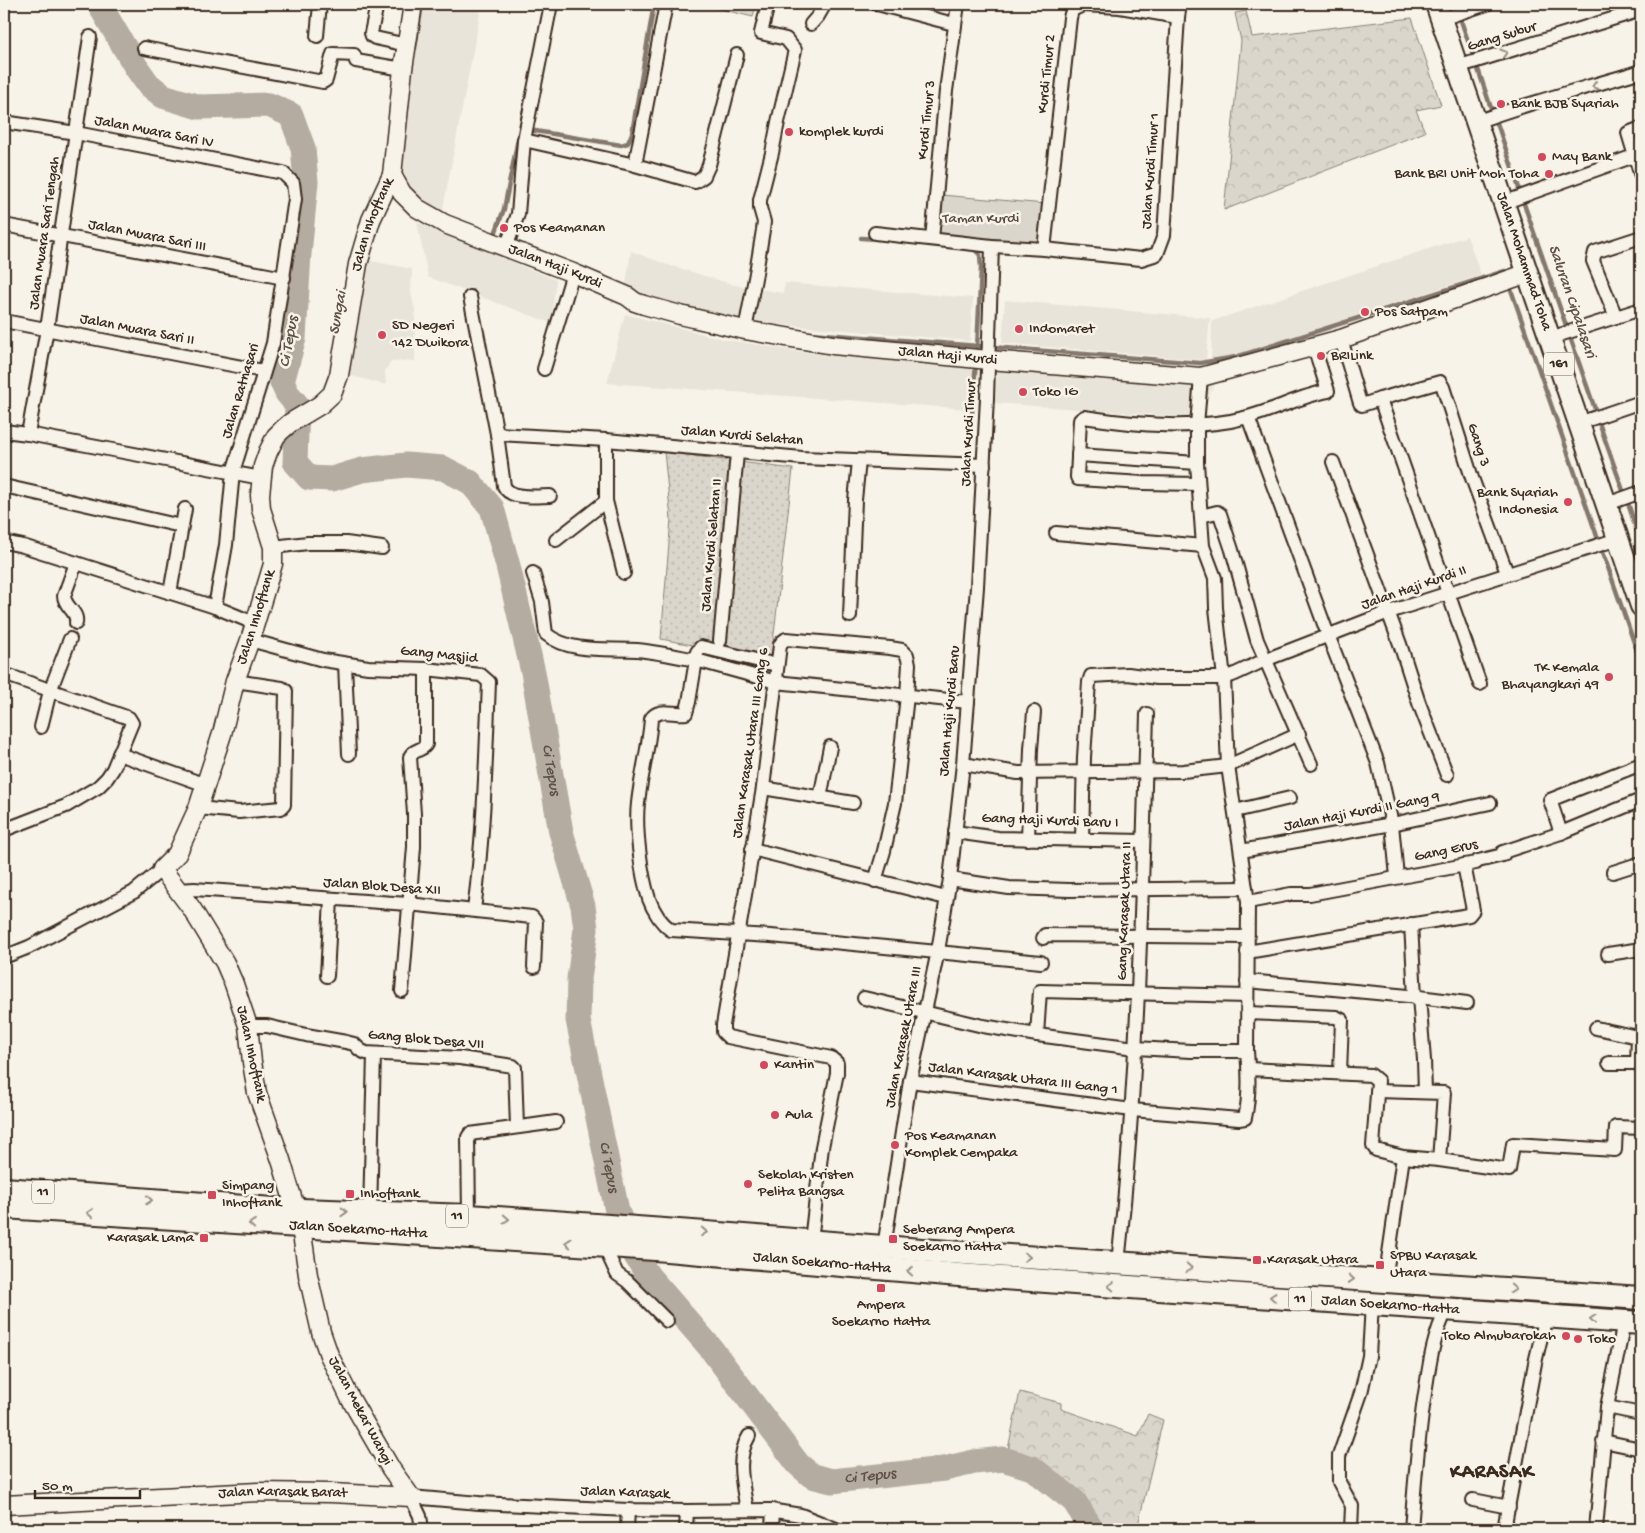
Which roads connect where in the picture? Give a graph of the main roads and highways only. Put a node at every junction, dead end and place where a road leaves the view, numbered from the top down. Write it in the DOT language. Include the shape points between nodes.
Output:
graph roads {
  1 [pos="1438,11"];
  2 [pos="1641,606"];
  3 [pos="4,1189"];
  4 [pos="4,1207"];
  5 [pos="298,1219"];
  6 [pos="655,1239"];
  7 [pos="613,1240"];
  8 [pos="961,1253"];
  9 [pos="959,1276"];
  10 [pos="1641,1298"];
  11 [pos="1633,1322"];
  1 -- 2 [label="main road, Jalan Mohammad Toha / 161" via="1457,67 1485,118 1503,203 1528,273 1558,335 1579,423"];
  3 -- 5 [label="highway, Jalan Soekarno-Hatta / 11, one-way"];
  5 -- 4 [label="highway, Jalan Soekarno-Hatta / 11, one-way"];
  7 -- 5 [label="highway, Jalan Soekarno-Hatta / 11, one-way" via="480,1237"];
  5 -- 7 [label="highway, Jalan Soekarno-Hatta / 11, one-way" via="370,1213 470,1216"];
  6 -- 7 [label="highway, Jalan Soekarno-Hatta / 11"];
  6 -- 8 [label="highway, Jalan Soekarno-Hatta / 11, one-way" via="811,1241"];
  9 -- 6 [label="highway, Jalan Soekarno-Hatta / 11, one-way"];
  8 -- 9 [label="highway"];
  8 -- 10 [label="highway, Jalan Soekarno-Hatta / 11, one-way"];
  11 -- 9 [label="highway, Jalan Soekarno-Hatta / 11, one-way"];
}
